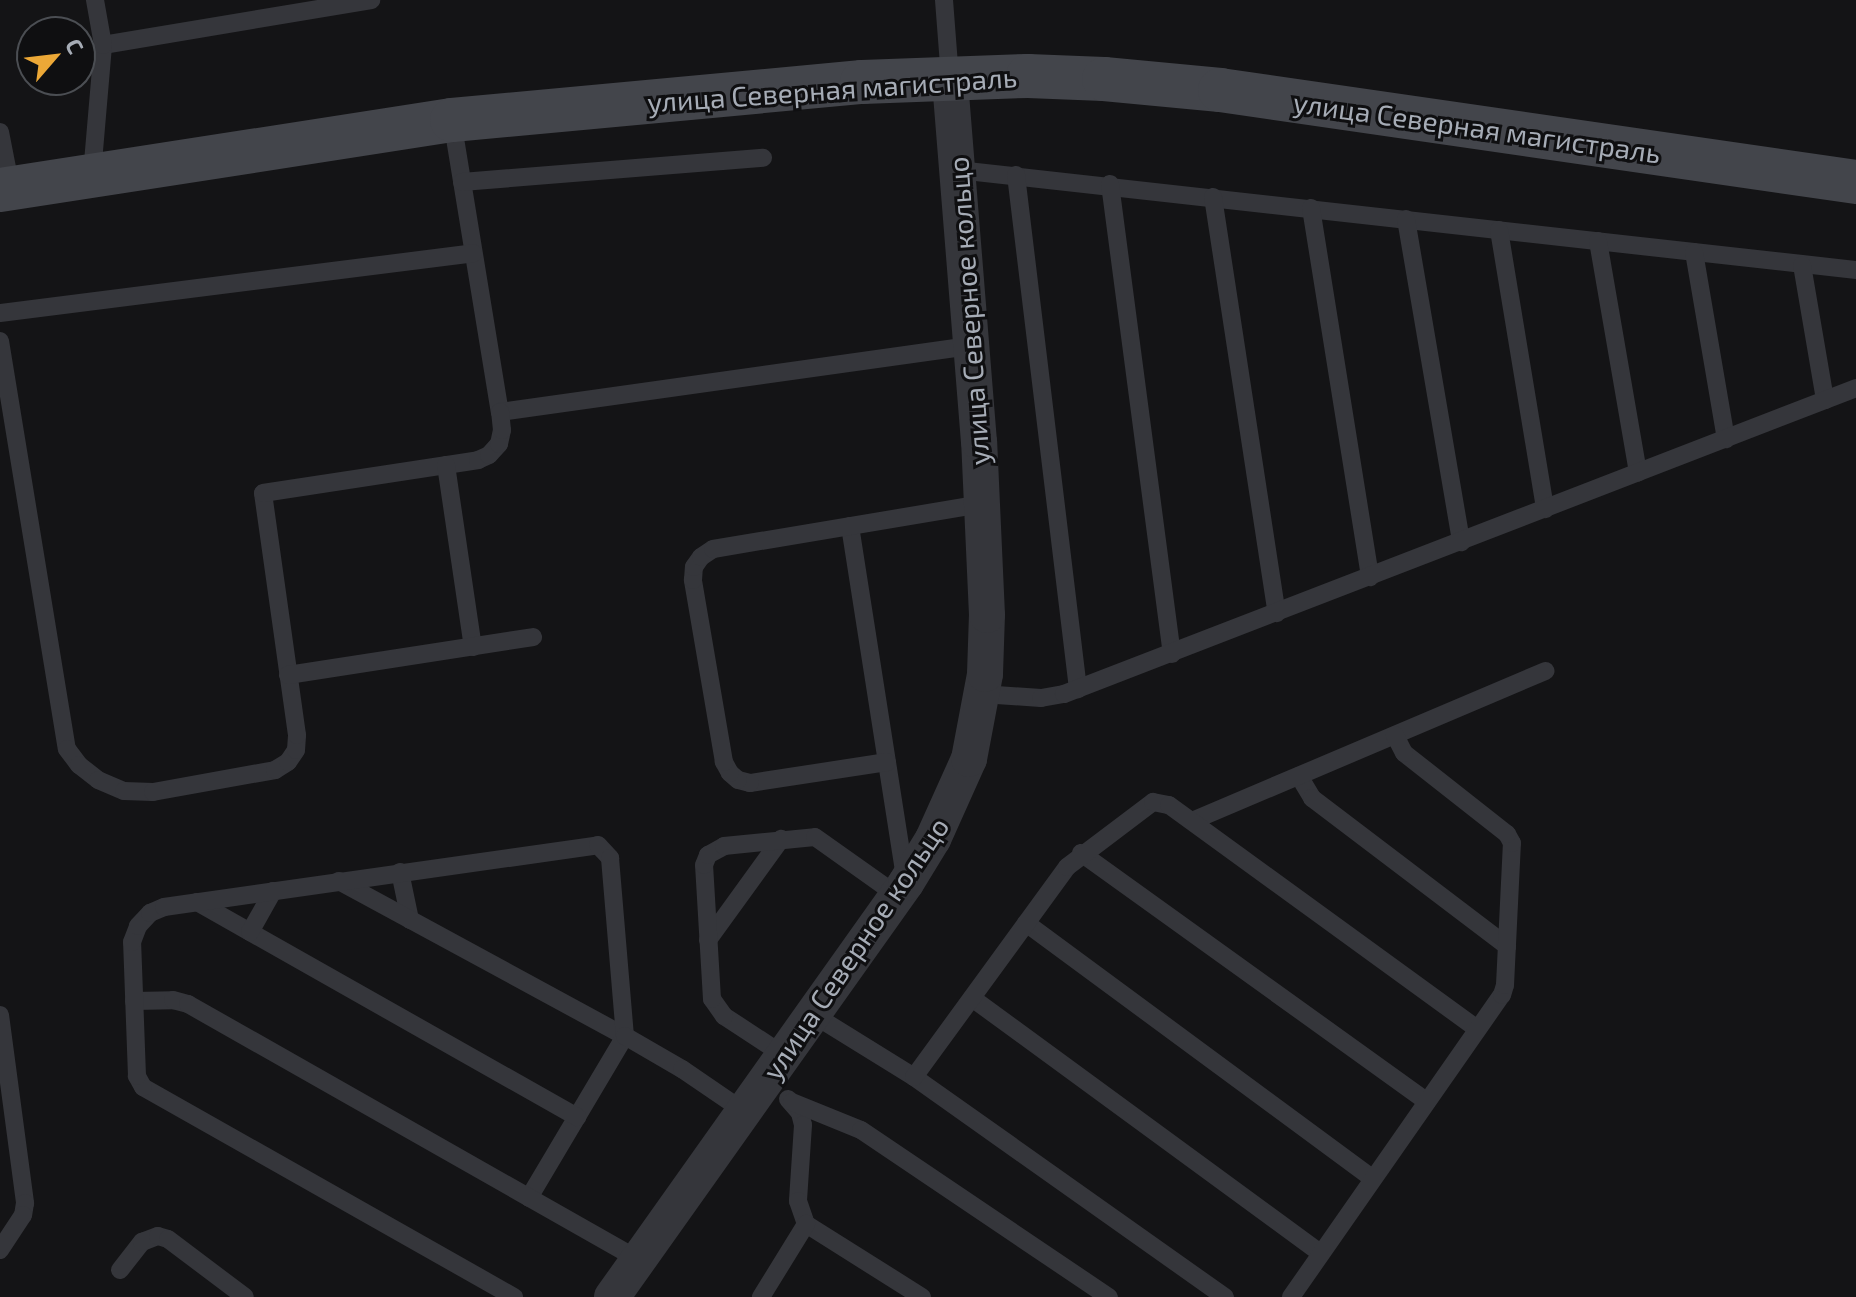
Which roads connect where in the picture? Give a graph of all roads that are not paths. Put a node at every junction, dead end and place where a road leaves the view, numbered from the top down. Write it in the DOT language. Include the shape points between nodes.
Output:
graph roads {
  1 [pos="95,0"];
  2 [pos="371,0"];
  3 [pos="944,0"];
  4 [pos="103,45"];
  5 [pos="950,78"];
  6 [pos="452,120"];
  7 [pos="0,132"];
  8 [pos="763,158"];
  9 [pos="958,170"];
  10 [pos="92,174"];
  11 [pos="1016,175"];
  12 [pos="462,182"];
  13 [pos="1856,182"];
  14 [pos="1110,184"];
  15 [pos="5,189"];
  16 [pos="1213,197"];
  17 [pos="1311,208"];
  18 [pos="1406,219"];
  19 [pos="1499,230"];
  20 [pos="1598,241"];
  21 [pos="1694,252"];
  22 [pos="473,253"];
  23 [pos="1802,265"];
  24 [pos="1856,270"];
  25 [pos="0,313"];
  26 [pos="0,341"];
  27 [pos="971,346"];
  28 [pos="1856,388"];
  29 [pos="1825,400"];
  30 [pos="500,412"];
  31 [pos="1726,439"];
  32 [pos="446,465"];
  33 [pos="1638,473"];
  34 [pos="982,504"];
  35 [pos="1545,509"];
  36 [pos="850,526"];
  37 [pos="1461,542"];
  38 [pos="1370,577"];
  39 [pos="1277,613"];
  40 [pos="533,637"];
  41 [pos="473,647"];
  42 [pos="1172,654"];
  43 [pos="1546,671"];
  44 [pos="288,675"];
  45 [pos="1078,689"];
  46 [pos="982,694"];
  47 [pos="1395,735"];
  48 [pos="887,762"];
  49 [pos="1299,776"];
  50 [pos="1192,821"];
  51 [pos="781,839"];
  52 [pos="1081,853"];
  53 [pos="400,872"];
  54 [pos="339,881"];
  55 [pos="902,889"];
  56 [pos="273,891"];
  57 [pos="197,902"];
  58 [pos="410,920"];
  59 [pos="1026,923"];
  60 [pos="250,932"];
  61 [pos="708,940"];
  62 [pos="1507,946"];
  63 [pos="972,998"];
  64 [pos="134,1001"];
  65 [pos="0,1015"];
  66 [pos="814,1015"];
  67 [pos="1477,1029"];
  68 [pos="625,1036"];
  69 [pos="2,1044"];
  70 [pos="914,1077"];
  71 [pos="781,1080"];
  72 [pos="1427,1102"];
  73 [pos="745,1112"];
  74 [pos="577,1117"];
  75 [pos="9,1151"];
  76 [pos="1373,1179"];
  77 [pos="529,1198"];
  78 [pos="806,1224"];
  79 [pos="0,1249"];
  80 [pos="1321,1253"];
  81 [pos="639,1260"];
  82 [pos="120,1270"];
  83 [pos="894,1290"];
  84 [pos="245,1297"];
  85 [pos="514,1297"];
  86 [pos="612,1297"];
  87 [pos="761,1297"];
  88 [pos="922,1297"];
  89 [pos="1109,1297"];
  90 [pos="1225,1297"];
  91 [pos="1291,1297"];
  1 -- 4 [label="lane"];
  2 -- 4 [label="lane"];
  3 -- 5 [label="lane"];
  4 -- 10 [label="lane"];
  5 -- 6 [label="street, улица Северная магистраль"];
  5 -- 9 [label="street, улица Северное кольцо"];
  5 -- 13 [label="street, улица Северная магистраль" via="1104,79 1220,90"];
  6 -- 10 [label="street, улица Северная магистраль"];
  6 -- 12 [label="lane"];
  7 -- 15 [label="lane"];
  8 -- 12 [label="lane"];
  9 -- 11 [label="lane"];
  9 -- 27 [label="street, улица Северное кольцо"];
  10 -- 15 [label="street, улица Северная магистраль"];
  11 -- 14 [label="lane"];
  11 -- 45 [label="lane"];
  12 -- 22 [label="lane"];
  14 -- 16 [label="lane"];
  14 -- 42 [label="lane"];
  16 -- 17 [label="lane"];
  16 -- 39 [label="lane"];
  17 -- 18 [label="lane"];
  17 -- 38 [label="lane"];
  18 -- 19 [label="lane"];
  18 -- 37 [label="lane"];
  19 -- 20 [label="lane"];
  19 -- 35 [label="lane"];
  20 -- 21 [label="lane"];
  20 -- 33 [label="lane"];
  21 -- 23 [label="lane"];
  21 -- 31 [label="lane"];
  22 -- 25 [label="lane"];
  22 -- 30 [label="lane"];
  23 -- 24 [label="lane"];
  23 -- 29 [label="lane"];
  26 -- 44 [label="lane" via="67,749 79,765 124,791 153,792 275,770 296,750"];
  27 -- 30 [label="lane"];
  27 -- 34 [label="street, улица Северное кольцо"];
  28 -- 29 [label="lane"];
  29 -- 31 [label="lane"];
  30 -- 32 [label="lane" via="499,444 489,455"];
  31 -- 33 [label="lane"];
  32 -- 41 [label="lane"];
  32 -- 44 [label="lane" via="263,493"];
  33 -- 35 [label="lane"];
  34 -- 36 [label="lane"];
  34 -- 46 [label="street, улица Северное кольцо" via="987,615"];
  35 -- 37 [label="lane"];
  36 -- 48 [label="lane"];
  36 -- 48 [label="lane" via="713,549 694,567 693,580 724,762 738,780 750,783"];
  37 -- 38 [label="lane"];
  38 -- 39 [label="lane"];
  39 -- 42 [label="lane"];
  40 -- 41 [label="lane"];
  41 -- 44 [label="lane"];
  42 -- 45 [label="lane"];
  43 -- 47 [label="lane"];
  45 -- 46 [label="lane" via="1041,698"];
  46 -- 55 [label="street, улица Северное кольцо" via="955,797"];
  47 -- 49 [label="lane"];
  47 -- 62 [label="lane" via="1404,753 1512,843"];
  48 -- 55 [label="lane"];
  49 -- 50 [label="lane"];
  49 -- 62 [label="lane" via="1312,798"];
  50 -- 52 [label="lane" via="1169,805 1153,802"];
  50 -- 67 [label="lane"];
  51 -- 55 [label="lane" via="806,836 824,842"];
  51 -- 61 [label="lane"];
  51 -- 61 [label="lane" via="724,846 708,855"];
  52 -- 59 [label="lane"];
  52 -- 72 [label="lane"];
  53 -- 54 [label="lane"];
  53 -- 58 [label="lane"];
  53 -- 68 [label="lane" via="598,845 610,858"];
  54 -- 56 [label="lane"];
  54 -- 58 [label="lane"];
  55 -- 66 [label="street, улица Северное кольцо"];
  56 -- 57 [label="lane"];
  56 -- 60 [label="lane"];
  57 -- 60 [label="lane"];
  57 -- 64 [label="lane" via="164,907 138,926 132,942"];
  58 -- 68 [label="lane"];
  59 -- 63 [label="lane"];
  59 -- 76 [label="lane"];
  60 -- 74 [label="lane"];
  61 -- 71 [label="lane" via="716,1008"];
  62 -- 67 [label="lane" via="1502,995"];
  63 -- 70 [label="lane"];
  63 -- 80 [label="lane"];
  64 -- 77 [label="lane" via="188,1004"];
  64 -- 85 [label="lane" via="137,1076 154,1096"];
  65 -- 69 [label="lane"];
  66 -- 70 [label="lane"];
  66 -- 71 [label="street, улица Северное кольцо"];
  67 -- 72 [label="lane"];
  68 -- 73 [label="lane"];
  68 -- 74 [label="lane"];
  69 -- 75 [label="lane"];
  70 -- 90 [label="lane"];
  71 -- 73 [label="street, улица Северное кольцо"];
  71 -- 78 [label="lane" via="803,1125 798,1201"];
  71 -- 89 [label="lane"];
  72 -- 76 [label="lane"];
  73 -- 81 [label="street, улица Северное кольцо"];
  74 -- 77 [label="lane"];
  75 -- 79 [label="lane" via="23,1215"];
  76 -- 80 [label="lane"];
  77 -- 81 [label="lane"];
  78 -- 83 [label="lane"];
  78 -- 87 [label="lane"];
  80 -- 91 [label="lane"];
  81 -- 86 [label="street, улица Северное кольцо"];
  82 -- 84 [label="lane" via="142,1242 158,1236"];
  83 -- 88 [label="lane"];
}
